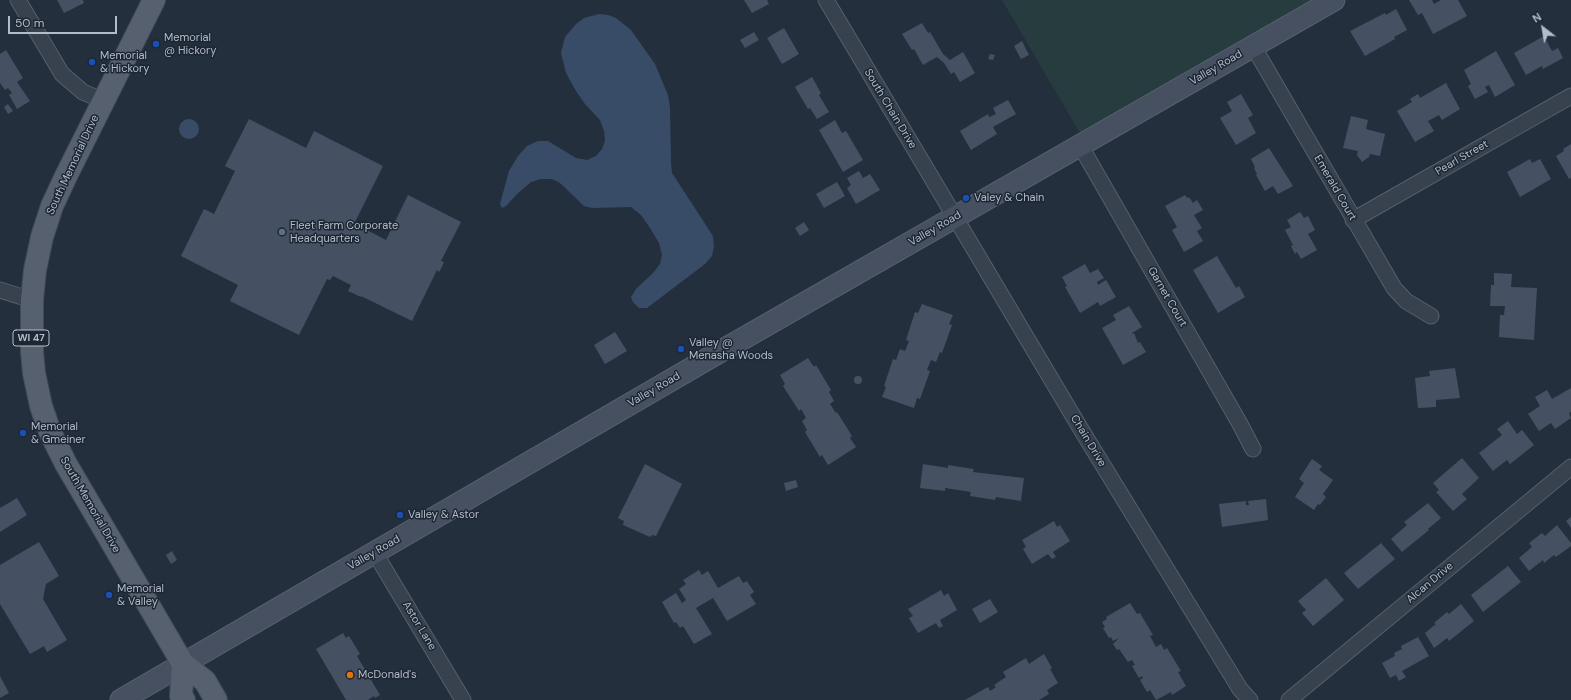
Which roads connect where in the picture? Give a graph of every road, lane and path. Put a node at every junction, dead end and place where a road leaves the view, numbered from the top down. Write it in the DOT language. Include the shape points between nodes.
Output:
graph roads {
  1 [pos="18,0"];
  2 [pos="154,0"];
  3 [pos="826,0"];
  4 [pos="1334,0"];
  5 [pos="1253,46"];
  6 [pos="1571,96"];
  7 [pos="104,101"];
  8 [pos="1080,145"];
  9 [pos="955,218"];
  10 [pos="1353,220"];
  11 [pos="0,290"];
  12 [pos="32,300"];
  13 [pos="1431,316"];
  14 [pos="1253,449"];
  15 [pos="1571,467"];
  16 [pos="375,553"];
  17 [pos="183,664"];
  18 [pos="121,700"];
  19 [pos="184,700"];
  20 [pos="216,700"];
  21 [pos="463,700"];
  22 [pos="1250,700"];
  23 [pos="1289,700"];
  1 -- 7 [label="street" via="62,74 83,92"];
  2 -- 7 [label="main road, South Memorial Drive / WI 47"];
  3 -- 9 [label="street, South Chain Drive"];
  4 -- 5 [label="street, Valley Road"];
  5 -- 8 [label="street, Valley Road"];
  5 -- 10 [label="street, Emerald Court"];
  6 -- 10 [label="street, Pearl Street"];
  7 -- 12 [label="main road, South Memorial Drive / WI 47" via="52,206 42,237"];
  8 -- 9 [label="street, Valley Road"];
  8 -- 14 [label="street, Garnet Court"];
  9 -- 16 [label="street, Valley Road"];
  9 -- 22 [label="street, Chain Drive" via="1224,664"];
  10 -- 13 [label="street, Emerald Court" via="1394,288 1406,301"];
  11 -- 12 [label="street"];
  12 -- 17 [label="main road, South Memorial Drive / WI 47" via="34,373 50,432 66,464"];
  15 -- 23 [label="street, Alcan Drive"];
  16 -- 17 [label="street, Valley Road"];
  16 -- 21 [label="street, Astor Lane"];
  17 -- 18 [label="street, Valley Road"];
  17 -- 19 [label="main road" via="181,696"];
  17 -- 20 [label="main road, WI 47" via="205,681"];
}
